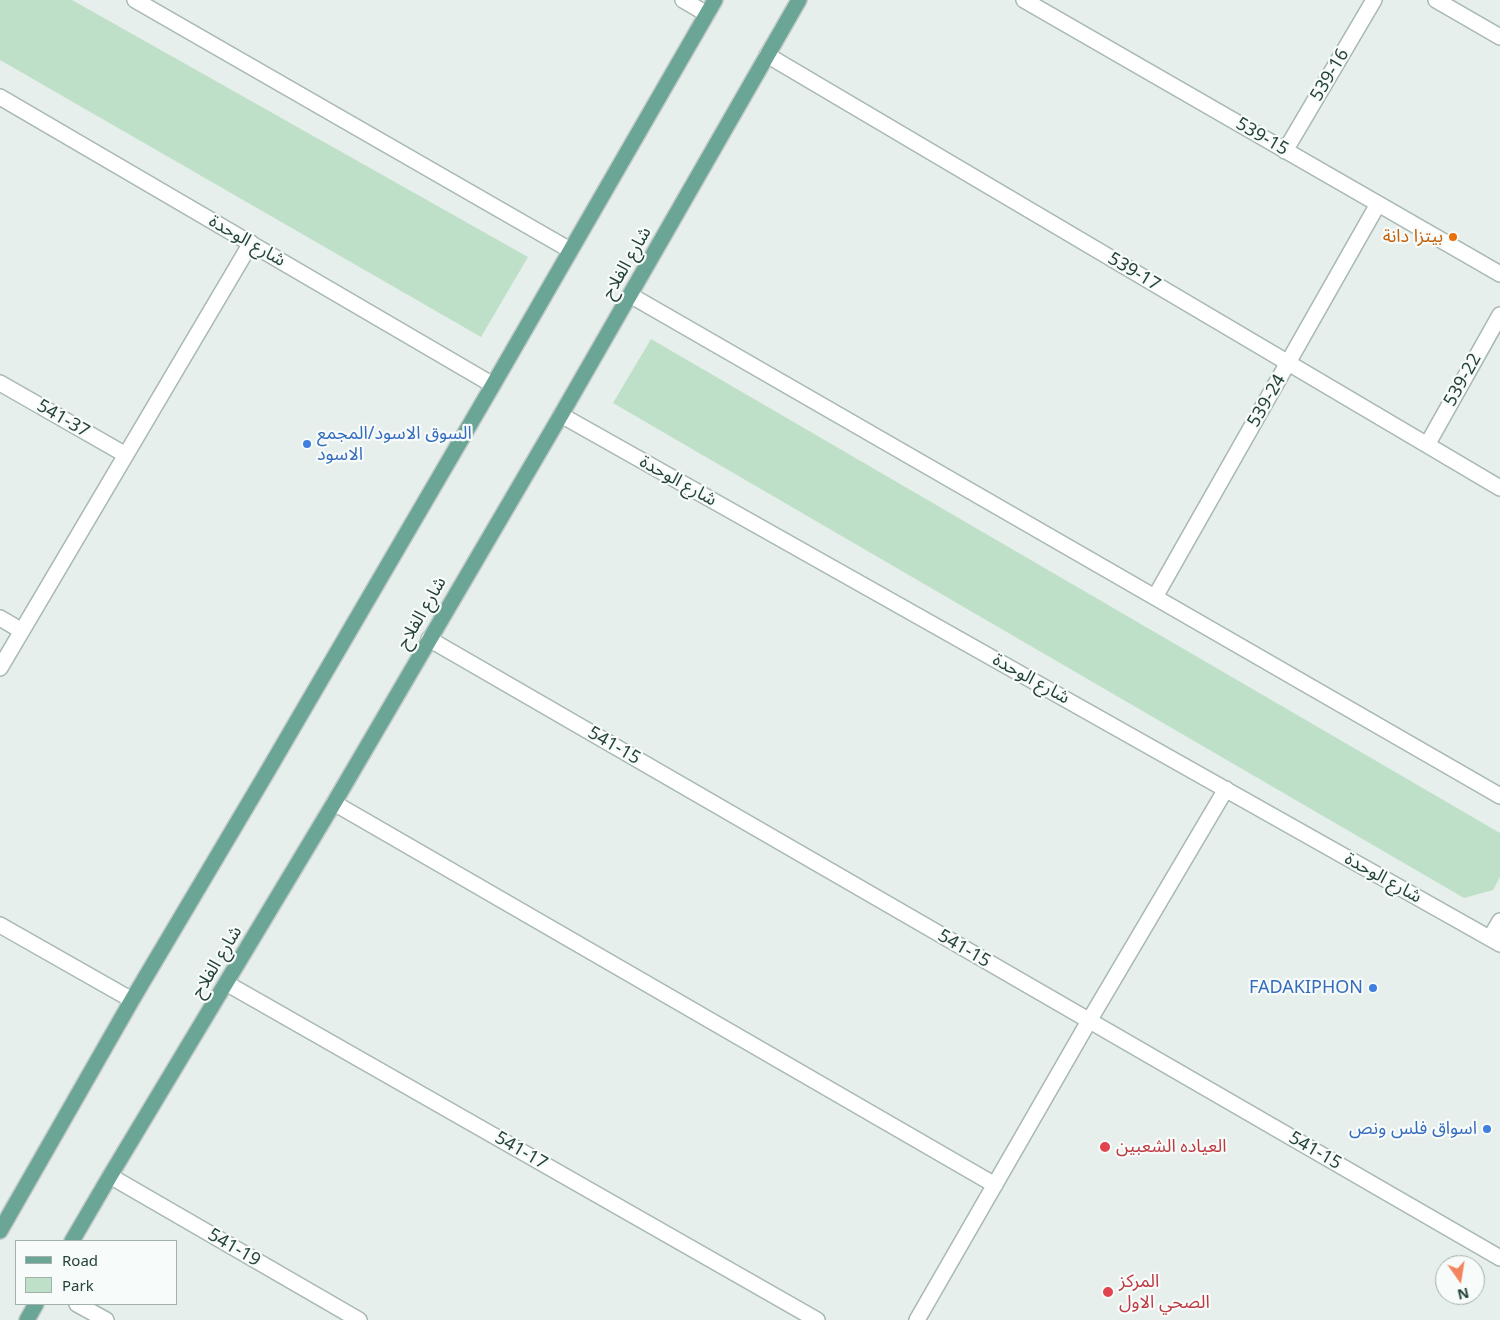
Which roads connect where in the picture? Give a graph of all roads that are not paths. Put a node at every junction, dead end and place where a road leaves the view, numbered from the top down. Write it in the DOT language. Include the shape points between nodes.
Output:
graph roads {
  1 [pos="135,0"];
  2 [pos="683,0"];
  3 [pos="715,0"];
  4 [pos="799,0"];
  5 [pos="1024,0"];
  6 [pos="1374,0"];
  7 [pos="1436,0"];
  8 [pos="707,14"];
  9 [pos="1500,37"];
  10 [pos="767,55"];
  11 [pos="0,97"];
  12 [pos="1285,151"];
  13 [pos="1378,204"];
  14 [pos="251,243"];
  15 [pos="570,250"];
  16 [pos="1500,274"];
  17 [pos="630,295"];
  18 [pos="1500,315"];
  19 [pos="1288,363"];
  20 [pos="0,383"];
  21 [pos="493,385"];
  22 [pos="561,415"];
  23 [pos="1427,445"];
  24 [pos="126,455"];
  25 [pos="1500,488"];
  26 [pos="1155,597"];
  27 [pos="0,618"];
  28 [pos="22,631"];
  29 [pos="429,639"];
  30 [pos="0,668"];
  31 [pos="1226,789"];
  32 [pos="1500,796"];
  33 [pos="334,803"];
  34 [pos="1500,921"];
  35 [pos="0,925"];
  36 [pos="1495,941"];
  37 [pos="226,983"];
  38 [pos="132,1000"];
  39 [pos="1089,1021"];
  40 [pos="110,1176"];
  41 [pos="995,1185"];
  42 [pos="0,1231"];
  43 [pos="73,1240"];
  44 [pos="1500,1258"];
  45 [pos="35,1305"];
  46 [pos="79,1305"];
  47 [pos="27,1320"];
  48 [pos="106,1320"];
  49 [pos="359,1320"];
  50 [pos="817,1320"];
  51 [pos="917,1320"];
  1 -- 15 [label="street"];
  2 -- 8 [label="street"];
  3 -- 8 [label="main road"];
  4 -- 10 [label="main road, شارع الفلاح"];
  5 -- 12 [label="street, 539-15"];
  6 -- 12 [label="street, 539-16"];
  7 -- 9 [label="street"];
  8 -- 15 [label="main road"];
  10 -- 17 [label="main road, شارع الفلاح"];
  10 -- 19 [label="street, 539-17"];
  11 -- 14 [label="street, شارع الوحدة"];
  12 -- 13 [label="street, 539-15"];
  13 -- 16 [label="street, 539-15"];
  13 -- 19 [label="street, 539-24"];
  14 -- 21 [label="street, شارع الوحدة"];
  14 -- 24 [label="street"];
  15 -- 21 [label="main road"];
  17 -- 22 [label="main road, شارع الفلاح"];
  17 -- 26 [label="street"];
  18 -- 23 [label="street, 539-22"];
  19 -- 23 [label="street, 539-17"];
  19 -- 26 [label="street, 539-24"];
  20 -- 24 [label="street, 541-37"];
  21 -- 38 [label="main road"];
  22 -- 29 [label="main road, شارع الفلاح"];
  22 -- 31 [label="street, شارع الوحدة"];
  23 -- 25 [label="street, 539-17"];
  24 -- 28 [label="street"];
  26 -- 32 [label="street"];
  27 -- 28 [label="street"];
  28 -- 30 [label="street"];
  29 -- 33 [label="main road, شارع الفلاح"];
  29 -- 39 [label="street, 541-15"];
  31 -- 36 [label="street, شارع الوحدة"];
  31 -- 39 [label="street"];
  33 -- 37 [label="main road, شارع الفلاح"];
  33 -- 41 [label="street"];
  34 -- 36 [label="street"];
  35 -- 38 [label="street"];
  37 -- 40 [label="main road, شارع الفلاح"];
  37 -- 50 [label="street, 541-17"];
  38 -- 42 [label="main road"];
  39 -- 41 [label="street"];
  39 -- 44 [label="street, 541-15"];
  40 -- 43 [label="main road, شارع الفلاح"];
  40 -- 49 [label="street, 541-19"];
  41 -- 51 [label="street"];
  45 -- 47 [label="main road"];
  46 -- 48 [label="street"];
}
